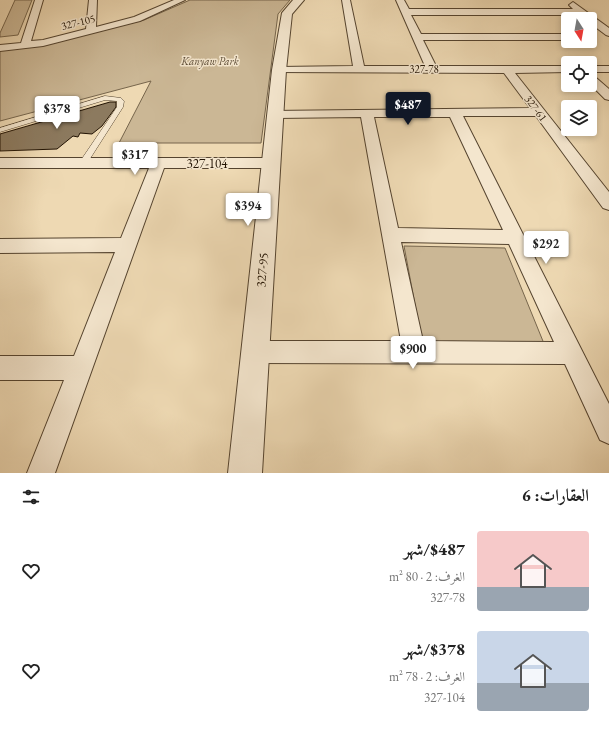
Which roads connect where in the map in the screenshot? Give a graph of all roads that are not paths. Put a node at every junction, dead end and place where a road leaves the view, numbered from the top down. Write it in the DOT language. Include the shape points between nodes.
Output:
graph roads {
  1 [pos="39,0"];
  2 [pos="94,0"];
  3 [pos="181,0"];
  4 [pos="299,0"];
  5 [pos="346,0"];
  6 [pos="400,0"];
  7 [pos="566,0"];
  8 [pos="158,5"];
  9 [pos="406,12"];
  10 [pos="478,12"];
  11 [pos="561,12"];
  12 [pos="582,12"];
  13 [pos="597,24"];
  14 [pos="91,31"];
  15 [pos="609,33"];
  16 [pos="597,36"];
  17 [pos="609,36"];
  18 [pos="417,37"];
  19 [pos="498,37"];
  20 [pos="561,37"];
  21 [pos="25,45"];
  22 [pos="0,48"];
  23 [pos="507,69"];
  24 [pos="561,69"];
  25 [pos="597,69"];
  26 [pos="609,69"];
  27 [pos="279,70"];
  28 [pos="359,70"];
  29 [pos="432,70"];
  30 [pos="597,85"];
  31 [pos="609,96"];
  32 [pos="540,112"];
  33 [pos="455,113"];
  34 [pos="276,114"];
  35 [pos="367,114"];
  36 [pos="0,130"];
  37 [pos="0,163"];
  38 [pos="82,163"];
  39 [pos="158,163"];
  40 [pos="271,163"];
  41 [pos="609,204"];
  42 [pos="391,235"];
  43 [pos="515,237"];
  44 [pos="127,245"];
  45 [pos="0,246"];
  46 [pos="255,352"];
  47 [pos="414,352"];
  48 [pos="571,353"];
  49 [pos="0,368"];
  50 [pos="81,368"];
  51 [pos="609,431"];
  52 [pos="41,473"];
  53 [pos="245,473"];
  1 -- 21 [label="street"];
  2 -- 14 [label="street"];
  3 -- 8 [label="street, 327-105"];
  4 -- 27 [label="street, 327-95" via="287,13"];
  5 -- 28 [label="street"];
  6 -- 9 [label="street"];
  7 -- 12 [label="street"];
  8 -- 14 [label="street, 327-105" via="137,18"];
  9 -- 10 [label="street"];
  9 -- 18 [label="street"];
  10 -- 11 [label="street"];
  10 -- 19 [label="street"];
  13 -- 15 [label="street"];
  14 -- 21 [label="street, 327-105"];
  16 -- 17 [label="street"];
  18 -- 19 [label="street"];
  18 -- 29 [label="street"];
  19 -- 20 [label="street"];
  21 -- 22 [label="street, 327-105"];
  23 -- 24 [label="street, 327-78"];
  23 -- 29 [label="street, 327-78"];
  23 -- 32 [label="street, 327-61"];
  25 -- 26 [label="street"];
  27 -- 28 [label="street, 327-78"];
  27 -- 34 [label="street, 327-95"];
  28 -- 29 [label="street, 327-78"];
  30 -- 31 [label="street"];
  32 -- 33 [label="street"];
  32 -- 41 [label="street, 327-61"];
  33 -- 35 [label="street"];
  33 -- 43 [label="street"];
  34 -- 35 [label="street"];
  34 -- 40 [label="street, 327-95"];
  35 -- 42 [label="street"];
  36 -- 38 [label="lane" via="105,98 119,99 120,107"];
  37 -- 38 [label="street, 327-104"];
  38 -- 39 [label="street, 327-104"];
  39 -- 40 [label="street, 327-104"];
  39 -- 44 [label="street"];
  40 -- 46 [label="street, 327-95"];
  42 -- 43 [label="street"];
  42 -- 47 [label="street"];
  43 -- 48 [label="street"];
  44 -- 45 [label="street"];
  44 -- 50 [label="street"];
  46 -- 47 [label="street"];
  46 -- 53 [label="street, 327-95"];
  47 -- 48 [label="street"];
  48 -- 51 [label="street"];
  49 -- 50 [label="street"];
  50 -- 52 [label="street"];
}
